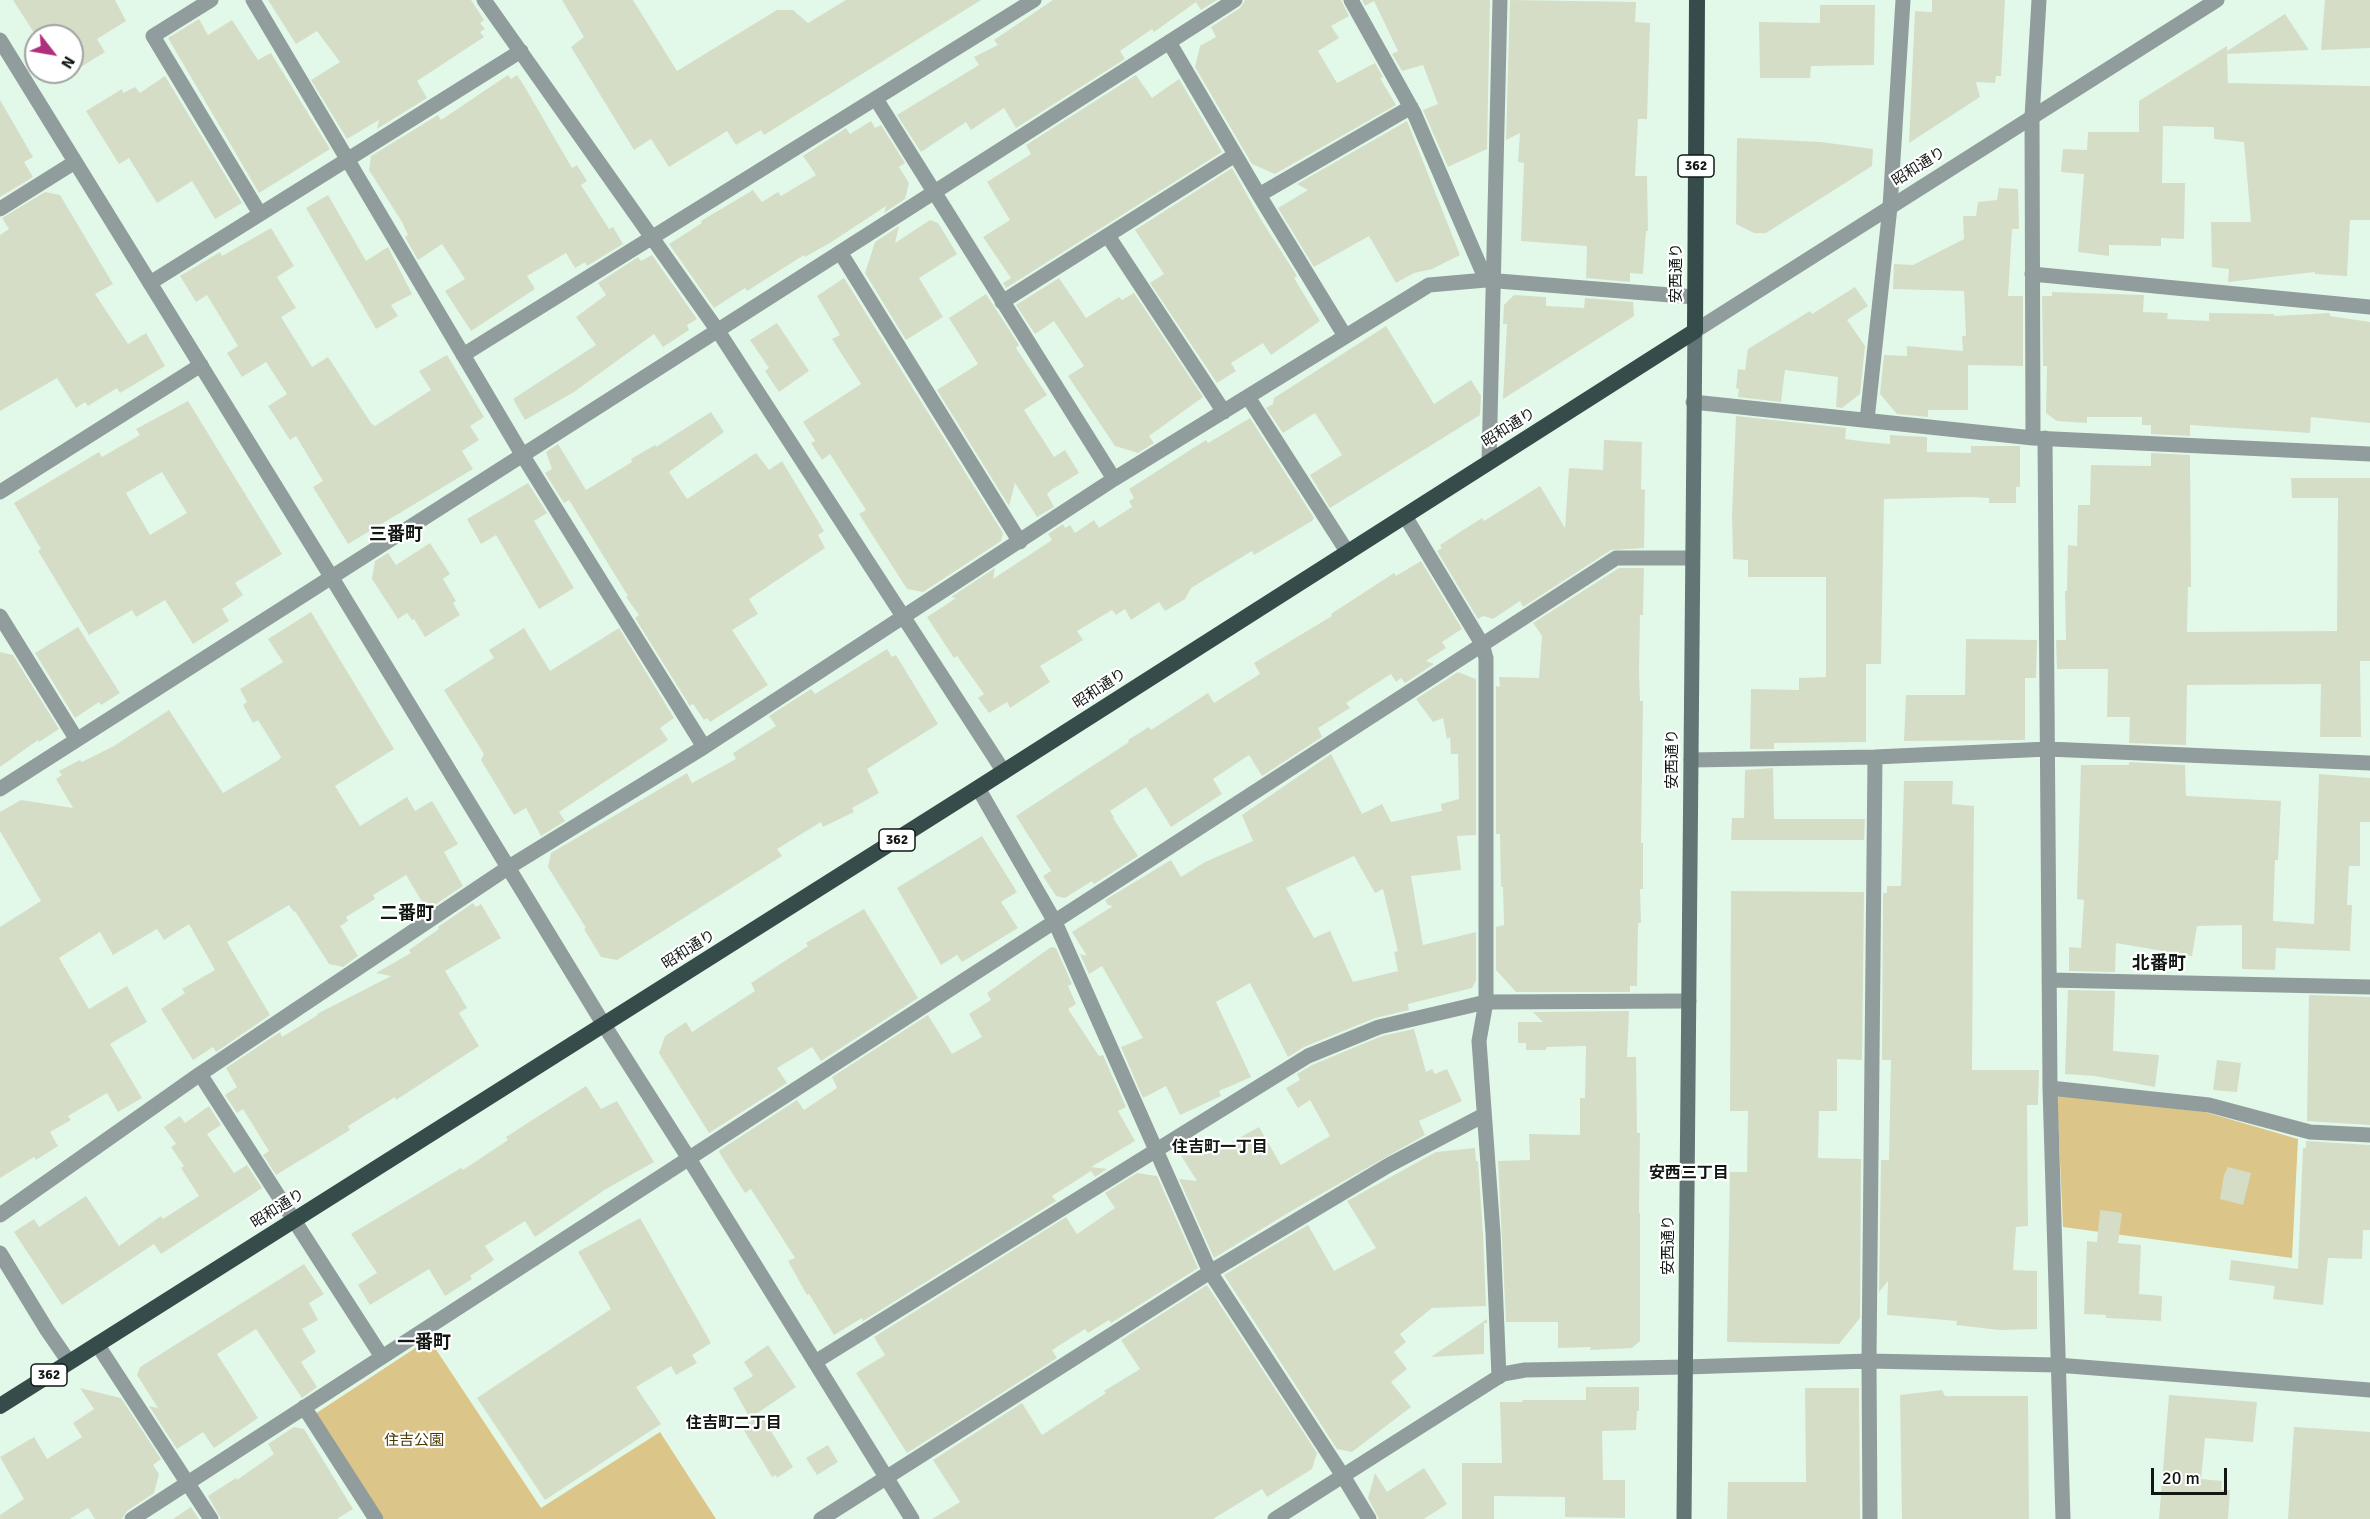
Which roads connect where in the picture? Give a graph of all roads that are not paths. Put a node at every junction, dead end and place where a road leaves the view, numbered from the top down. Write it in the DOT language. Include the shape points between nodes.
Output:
graph roads {
  1 [pos="211,0"];
  2 [pos="253,0"];
  3 [pos="484,0"];
  4 [pos="1034,0"];
  5 [pos="1235,0"];
  6 [pos="1351,0"];
  7 [pos="1500,0"];
  8 [pos="1697,0"];
  9 [pos="1903,0"];
  10 [pos="2039,0"];
  11 [pos="2217,0"];
  12 [pos="0,40"];
  13 [pos="1169,42"];
  14 [pos="521,51"];
  15 [pos="876,99"];
  16 [pos="1411,107"];
  17 [pos="2032,117"];
  18 [pos="1235,155"];
  19 [pos="349,159"];
  20 [pos="75,162"];
  21 [pos="933,192"];
  22 [pos="1259,195"];
  23 [pos="1890,207"];
  24 [pos="0,209"];
  25 [pos="260,214"];
  26 [pos="1108,236"];
  27 [pos="652,238"];
  28 [pos="840,252"];
  29 [pos="2032,274"];
  30 [pos="1490,280"];
  31 [pos="150,283"];
  32 [pos="1695,297"];
  33 [pos="1002,302"];
  34 [pos="2370,307"];
  35 [pos="1695,331"];
  36 [pos="718,332"];
  37 [pos="1345,336"];
  38 [pos="463,355"];
  39 [pos="201,365"];
  40 [pos="1248,397"];
  41 [pos="1694,402"];
  42 [pos="1224,412"];
  43 [pos="1867,420"];
  44 [pos="2039,438"];
  45 [pos="2370,454"];
  46 [pos="524,456"];
  47 [pos="1490,462"];
  48 [pos="1114,479"];
  49 [pos="0,492"];
  50 [pos="1405,516"];
  51 [pos="1020,542"];
  52 [pos="1348,553"];
  53 [pos="1692,558"];
  54 [pos="332,578"];
  55 [pos="0,616"];
  56 [pos="904,618"];
  57 [pos="6,640"];
  58 [pos="1482,644"];
  59 [pos="76,740"];
  60 [pos="704,747"];
  61 [pos="2048,749"];
  62 [pos="1875,757"];
  63 [pos="1691,760"];
  64 [pos="2370,763"];
  65 [pos="1004,772"];
  66 [pos="978,788"];
  67 [pos="0,789"];
  68 [pos="509,867"];
  69 [pos="1055,922"];
  70 [pos="2049,980"];
  71 [pos="2370,987"];
  72 [pos="1689,1000"];
  73 [pos="1486,1002"];
  74 [pos="604,1025"];
  75 [pos="200,1074"];
  76 [pos="2050,1088"];
  77 [pos="1484,1115"];
  78 [pos="2370,1135"];
  79 [pos="1156,1149"];
  80 [pos="688,1157"];
  81 [pos="0,1215"];
  82 [pos="295,1220"];
  83 [pos="0,1253"];
  84 [pos="1210,1272"];
  85 [pos="97,1344"];
  86 [pos="382,1357"];
  87 [pos="1869,1361"];
  88 [pos="69,1362"];
  89 [pos="815,1362"];
  90 [pos="2057,1365"];
  91 [pos="1686,1367"];
  92 [pos="1499,1377"];
  93 [pos="2370,1390"];
  94 [pos="0,1406"];
  95 [pos="304,1407"];
  96 [pos="1343,1476"];
  97 [pos="887,1478"];
  98 [pos="188,1483"];
  99 [pos="132,1519"];
  100 [pos="211,1519"];
  101 [pos="376,1519"];
  102 [pos="821,1519"];
  103 [pos="912,1519"];
  104 [pos="1275,1519"];
  105 [pos="1370,1519"];
  106 [pos="1684,1519"];
  107 [pos="1870,1519"];
  108 [pos="2063,1519"];
  1 -- 25 [label="street" via="153,36"];
  2 -- 19 [label="street"];
  3 -- 14 [label="street"];
  4 -- 15 [label="street"];
  5 -- 13 [label="street"];
  6 -- 16 [label="street"];
  7 -- 30 [label="street"];
  8 -- 32 [label="main road, 安西通り"];
  9 -- 23 [label="street"];
  10 -- 17 [label="street"];
  11 -- 17 [label="street, 昭和通り"];
  12 -- 20 [label="street"];
  13 -- 18 [label="street"];
  13 -- 21 [label="street"];
  14 -- 19 [label="street"];
  14 -- 27 [label="street"];
  15 -- 21 [label="street"];
  15 -- 27 [label="street"];
  16 -- 22 [label="street"];
  16 -- 30 [label="street"];
  17 -- 23 [label="street, 昭和通り"];
  17 -- 29 [label="street"];
  18 -- 22 [label="street"];
  18 -- 26 [label="street"];
  19 -- 25 [label="street"];
  19 -- 38 [label="street"];
  20 -- 24 [label="street"];
  20 -- 31 [label="street"];
  21 -- 28 [label="street"];
  21 -- 33 [label="street"];
  22 -- 37 [label="street"];
  23 -- 35 [label="street, 昭和通り"];
  23 -- 43 [label="street"];
  25 -- 31 [label="street"];
  26 -- 33 [label="street"];
  26 -- 42 [label="street"];
  27 -- 36 [label="street"];
  27 -- 38 [label="street"];
  28 -- 36 [label="street"];
  28 -- 51 [label="street"];
  29 -- 34 [label="street"];
  29 -- 44 [label="street"];
  30 -- 32 [label="street"];
  30 -- 37 [label="street" via="1429,285"];
  30 -- 47 [label="street"];
  31 -- 39 [label="street"];
  32 -- 35 [label="main road, 安西通り"];
  33 -- 48 [label="street"];
  35 -- 41 [label="main road, 安西通り"];
  35 -- 47 [label="highway, 昭和通り / 362"];
  36 -- 46 [label="street"];
  36 -- 56 [label="street"];
  37 -- 40 [label="street"];
  38 -- 46 [label="street"];
  39 -- 49 [label="street"];
  39 -- 54 [label="street"];
  40 -- 42 [label="street"];
  40 -- 52 [label="street"];
  41 -- 43 [label="street"];
  41 -- 53 [label="main road, 安西通り"];
  42 -- 48 [label="street"];
  43 -- 44 [label="street"];
  44 -- 45 [label="street"];
  44 -- 61 [label="street"];
  46 -- 54 [label="street"];
  46 -- 60 [label="street"];
  47 -- 50 [label="highway, 昭和通り / 362"];
  48 -- 51 [label="street"];
  50 -- 52 [label="highway, 昭和通り / 362"];
  50 -- 58 [label="street"];
  51 -- 56 [label="street"];
  52 -- 65 [label="highway, 昭和通り / 362"];
  53 -- 58 [label="street" via="1616,558"];
  53 -- 63 [label="main road, 安西通り"];
  54 -- 59 [label="street"];
  54 -- 68 [label="street"];
  55 -- 57 [label="street"];
  56 -- 60 [label="street"];
  56 -- 65 [label="street"];
  57 -- 59 [label="street"];
  58 -- 69 [label="street"];
  58 -- 73 [label="street" via="1486,658"];
  59 -- 67 [label="street"];
  60 -- 68 [label="street"];
  61 -- 62 [label="street"];
  61 -- 64 [label="street"];
  61 -- 70 [label="street"];
  62 -- 63 [label="street"];
  62 -- 87 [label="street"];
  63 -- 72 [label="main road, 安西通り"];
  65 -- 66 [label="highway, 昭和通り / 362"];
  66 -- 69 [label="street"];
  66 -- 74 [label="highway, 昭和通り / 362"];
  68 -- 74 [label="street"];
  68 -- 75 [label="street"];
  69 -- 79 [label="street"];
  69 -- 80 [label="street"];
  70 -- 71 [label="street"];
  70 -- 76 [label="street"];
  72 -- 73 [label="street"];
  72 -- 91 [label="main road, 安西通り"];
  73 -- 77 [label="street" via="1479,1041"];
  73 -- 79 [label="street" via="1379,1028 1308,1056"];
  74 -- 80 [label="street"];
  74 -- 82 [label="highway, 昭和通り / 362"];
  75 -- 81 [label="street"];
  75 -- 82 [label="street"];
  76 -- 78 [label="street" via="2209,1105 2310,1132"];
  76 -- 90 [label="street"];
  77 -- 84 [label="street" via="1389,1165"];
  77 -- 92 [label="street"];
  79 -- 84 [label="street"];
  79 -- 89 [label="street"];
  80 -- 86 [label="street"];
  80 -- 89 [label="street"];
  82 -- 85 [label="highway, 昭和通り / 362"];
  82 -- 86 [label="street"];
  83 -- 88 [label="street"];
  84 -- 96 [label="street"];
  84 -- 97 [label="street"];
  85 -- 88 [label="highway, 昭和通り / 362"];
  85 -- 98 [label="street"];
  86 -- 95 [label="street"];
  87 -- 90 [label="street"];
  87 -- 91 [label="street"];
  87 -- 107 [label="street"];
  88 -- 94 [label="highway, 昭和通り / 362"];
  89 -- 97 [label="street"];
  90 -- 93 [label="street"];
  90 -- 108 [label="street"];
  91 -- 92 [label="street" via="1526,1370"];
  91 -- 106 [label="main road, 安西通り"];
  92 -- 96 [label="street"];
  95 -- 98 [label="street"];
  95 -- 101 [label="street"];
  96 -- 104 [label="street"];
  96 -- 105 [label="street"];
  97 -- 102 [label="street"];
  97 -- 103 [label="street"];
  98 -- 99 [label="street"];
  98 -- 100 [label="street"];
}
